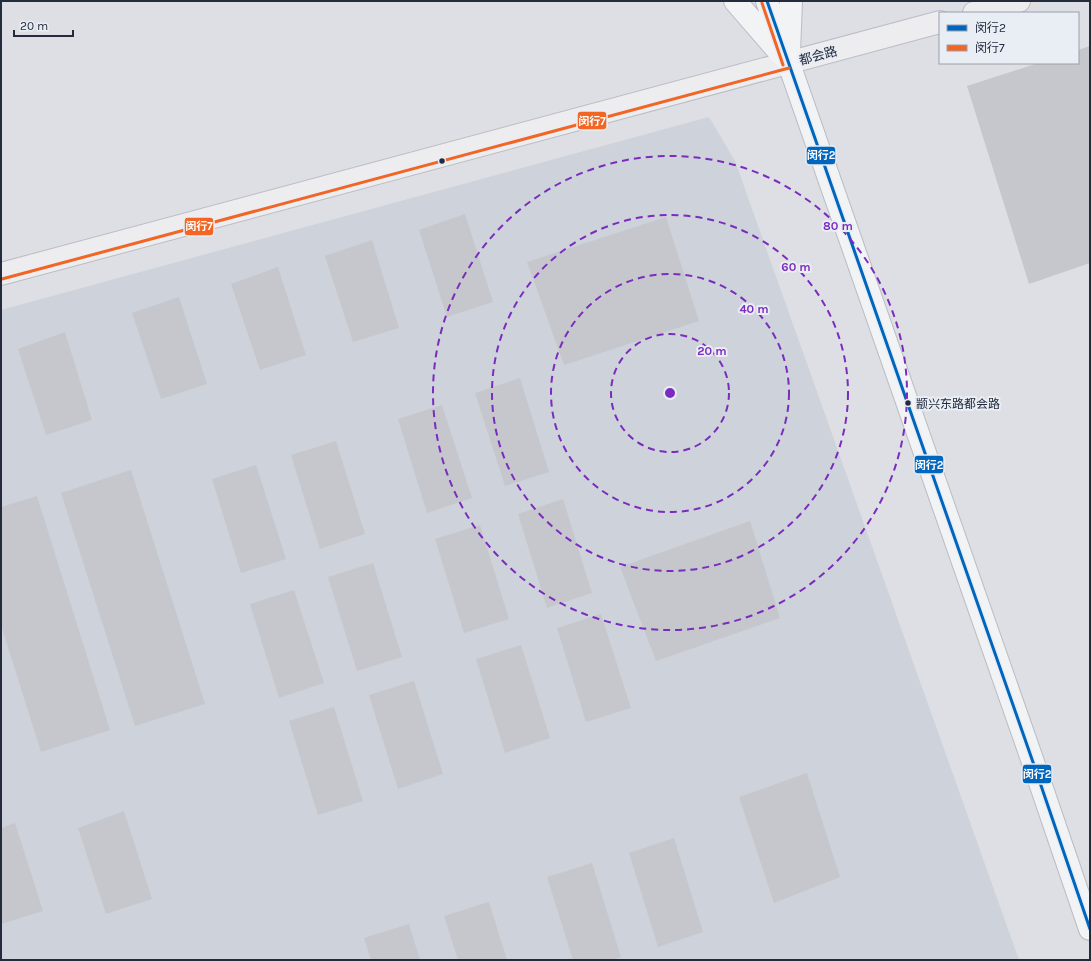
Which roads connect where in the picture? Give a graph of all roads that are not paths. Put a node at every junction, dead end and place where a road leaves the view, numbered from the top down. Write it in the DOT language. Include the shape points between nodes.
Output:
graph roads {
  1 [pos="735,1"];
  2 [pos="767,1"];
  3 [pos="791,1"];
  4 [pos="1019,1"];
  5 [pos="978,12"];
  6 [pos="939,22"];
  7 [pos="788,63"];
  8 [pos="1,274"];
  9 [pos="1090,929"];
  1 -- 7 [label="main road"];
  2 -- 7 [label="main road"];
  3 -- 7 [label="main road"];
  4 -- 5 [label="street"];
  6 -- 7 [label="street, 都会路"];
  7 -- 8 [label="street, 都会路"];
  7 -- 9 [label="main road"];
}
